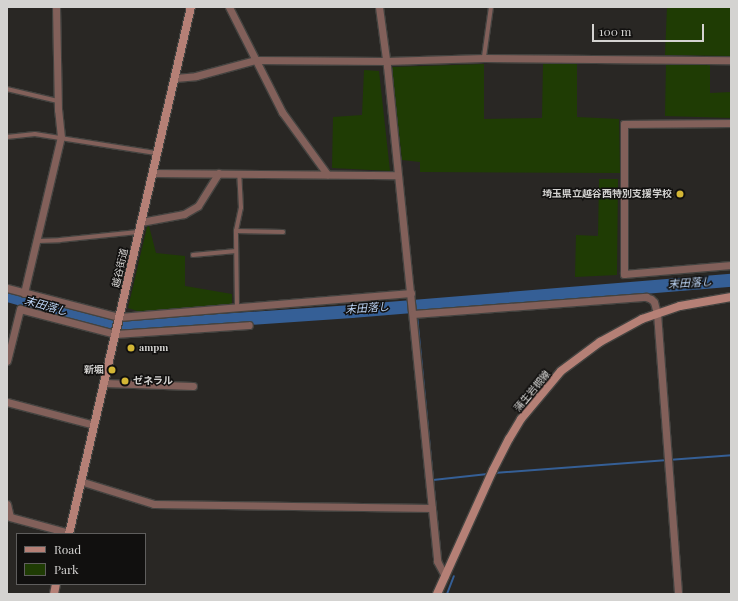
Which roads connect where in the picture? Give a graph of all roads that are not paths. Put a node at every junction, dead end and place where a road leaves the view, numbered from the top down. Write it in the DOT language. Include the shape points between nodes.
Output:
graph roads {
  1 [pos="56,7"];
  2 [pos="191,7"];
  3 [pos="229,7"];
  4 [pos="379,7"];
  5 [pos="491,7"];
  6 [pos="484,58"];
  7 [pos="256,60"];
  8 [pos="731,60"];
  9 [pos="386,61"];
  10 [pos="174,78"];
  11 [pos="7,89"];
  12 [pos="58,101"];
  13 [pos="731,123"];
  14 [pos="7,137"];
  15 [pos="61,137"];
  16 [pos="157,154"];
  17 [pos="152,173"];
  18 [pos="219,173"];
  19 [pos="239,173"];
  20 [pos="327,174"];
  21 [pos="398,175"];
  22 [pos="141,222"];
  23 [pos="236,231"];
  24 [pos="139,232"];
  25 [pos="283,232"];
  26 [pos="37,241"];
  27 [pos="236,251"];
  28 [pos="193,255"];
  29 [pos="731,265"];
  30 [pos="7,288"];
  31 [pos="24,293"];
  32 [pos="411,294"];
  33 [pos="731,297"];
  34 [pos="237,308"];
  35 [pos="657,313"];
  36 [pos="413,314"];
  37 [pos="119,318"];
  38 [pos="249,325"];
  39 [pos="115,334"];
  40 [pos="7,361"];
  41 [pos="104,383"];
  42 [pos="194,386"];
  43 [pos="7,402"];
  44 [pos="94,425"];
  45 [pos="80,481"];
  46 [pos="7,504"];
  47 [pos="432,508"];
  48 [pos="8,518"];
  49 [pos="69,533"];
  50 [pos="445,576"];
  51 [pos="437,594"];
  52 [pos="678,594"];
  1 -- 12 [label="street"];
  2 -- 10 [label="street, 越谷街道"];
  3 -- 7 [label="street"];
  4 -- 9 [label="street"];
  5 -- 6 [label="lane"];
  6 -- 8 [label="street"];
  6 -- 9 [label="street"];
  7 -- 9 [label="street"];
  7 -- 10 [label="street" via="196,76"];
  7 -- 20 [label="street" via="282,112"];
  9 -- 21 [label="street"];
  10 -- 16 [label="street, 越谷街道"];
  11 -- 12 [label="lane"];
  12 -- 15 [label="street"];
  13 -- 29 [label="street" via="624,124 624,274"];
  14 -- 15 [label="lane" via="35,134"];
  15 -- 16 [label="lane"];
  15 -- 26 [label="street"];
  16 -- 17 [label="street, 越谷街道"];
  17 -- 18 [label="street"];
  17 -- 22 [label="street, 越谷街道"];
  18 -- 19 [label="street"];
  18 -- 22 [label="street" via="198,206 184,214"];
  19 -- 20 [label="street"];
  19 -- 23 [label="lane" via="241,208"];
  20 -- 21 [label="street"];
  21 -- 32 [label="street"];
  22 -- 24 [label="street, 越谷街道"];
  23 -- 25 [label="lane"];
  23 -- 27 [label="lane"];
  24 -- 26 [label="lane"];
  24 -- 37 [label="street, 越谷街道"];
  26 -- 31 [label="street"];
  27 -- 28 [label="lane"];
  27 -- 34 [label="lane"];
  30 -- 31 [label="street"];
  31 -- 37 [label="street"];
  32 -- 34 [label="street"];
  32 -- 36 [label="street"];
  33 -- 35 [label="street, 蒲生岩槻線" via="698,302"];
  34 -- 37 [label="street"];
  35 -- 36 [label="street" via="654,302 646,297"];
  35 -- 50 [label="street, 蒲生岩槻線" via="614,333 576,359 562,371 521,419 493,470"];
  35 -- 52 [label="street"];
  36 -- 47 [label="street"];
  37 -- 39 [label="street, 越谷街道"];
  38 -- 39 [label="street"];
  39 -- 40 [label="street" via="20,310"];
  39 -- 41 [label="street, 越谷街道"];
  41 -- 42 [label="street"];
  41 -- 44 [label="street, 越谷街道"];
  43 -- 44 [label="street"];
  44 -- 45 [label="street, 越谷街道"];
  45 -- 47 [label="street" via="154,504"];
  45 -- 49 [label="street, 越谷街道"];
  46 -- 48 [label="street"];
  47 -- 50 [label="street" via="438,561"];
  48 -- 49 [label="street"];
  50 -- 51 [label="street, 蒲生岩槻線"];
}
